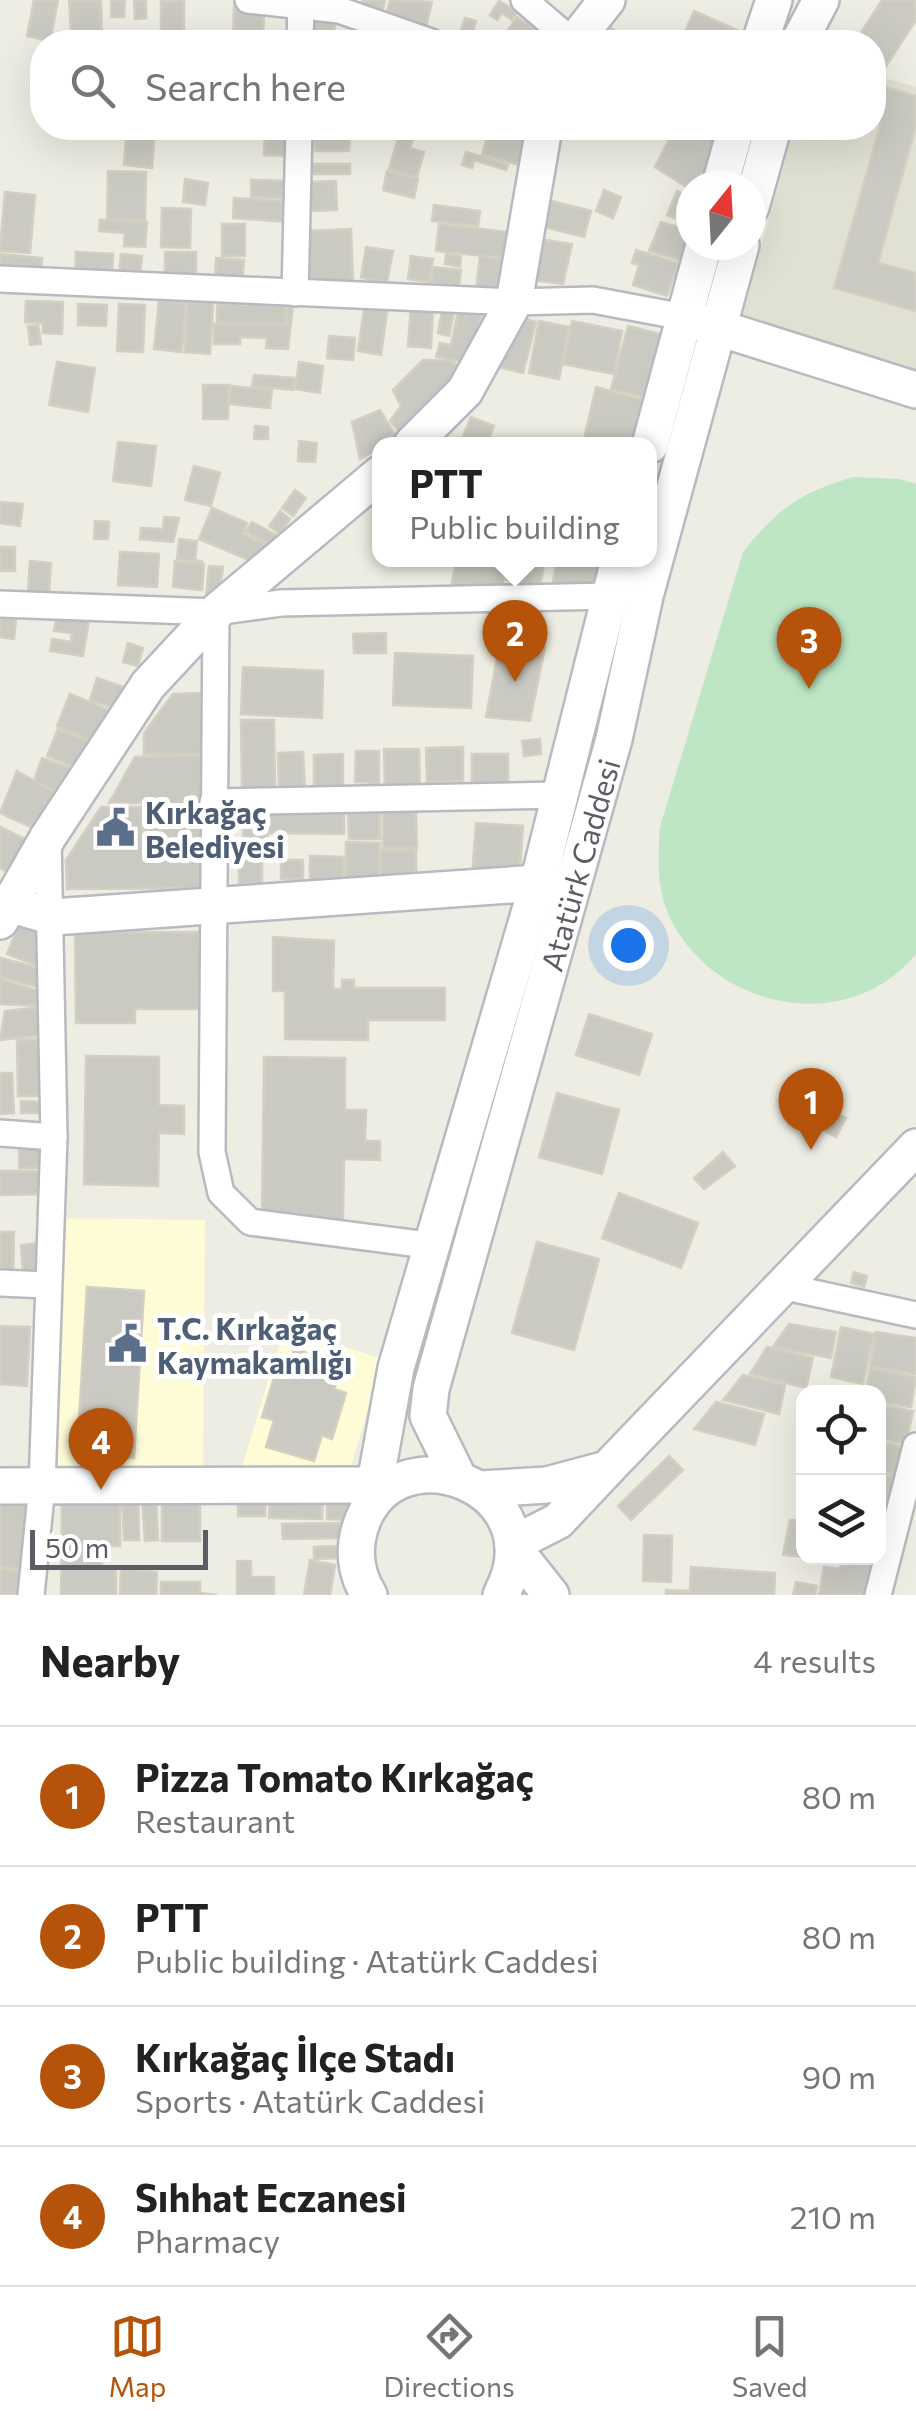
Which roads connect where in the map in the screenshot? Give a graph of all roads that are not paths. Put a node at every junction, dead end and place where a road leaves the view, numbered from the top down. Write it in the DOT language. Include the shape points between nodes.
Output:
graph roads {
  1 [pos="248,0"];
  2 [pos="524,0"];
  3 [pos="607,0"];
  4 [pos="774,0"];
  5 [pos="821,0"];
  6 [pos="301,4"];
  7 [pos="300,30"];
  8 [pos="396,30"];
  9 [pos="560,30"];
  10 [pos="583,30"];
  11 [pos="764,30"];
  12 [pos="805,30"];
  13 [pos="298,140"];
  14 [pos="542,140"];
  15 [pos="733,140"];
  16 [pos="770,140"];
  17 [pos="724,170"];
  18 [pos="761,170"];
  19 [pos="700,260"];
  20 [pos="737,260"];
  21 [pos="0,279"];
  22 [pos="295,293"];
  23 [pos="514,302"];
  24 [pos="684,317"];
  25 [pos="719,326"];
  26 [pos="916,390"];
  27 [pos="419,437"];
  28 [pos="652,437"];
  29 [pos="372,481"];
  30 [pos="657,552"];
  31 [pos="617,567"];
  32 [pos="653,567"];
  33 [pos="609,596"];
  34 [pos="0,604"];
  35 [pos="216,612"];
  36 [pos="560,795"];
  37 [pos="213,802"];
  38 [pos="48,837"];
  39 [pos="555,888"];
  40 [pos="211,908"];
  41 [pos="5,912"];
  42 [pos="53,917"];
  43 [pos="0,1133"];
  44 [pos="54,1137"];
  45 [pos="916,1147"];
  46 [pos="435,1246"];
  47 [pos="0,1283"];
  48 [pos="46,1285"];
  49 [pos="781,1286"];
  50 [pos="916,1315"];
  51 [pos="916,1446"];
  52 [pos="607,1469"];
  53 [pos="470,1483"];
  54 [pos="0,1486"];
  55 [pos="42,1486"];
  56 [pos="373,1495"];
  57 [pos="513,1546"];
  58 [pos="356,1559"];
  59 [pos="30,1595"];
  60 [pos="354,1595"];
  61 [pos="369,1595"];
  62 [pos="501,1595"];
  63 [pos="551,1595"];
  64 [pos="878,1595"];
  1 -- 6 [label="street"];
  2 -- 9 [label="street"];
  3 -- 10 [label="main road"];
  4 -- 11 [label="main road"];
  5 -- 12 [label="main road"];
  6 -- 7 [label="street"];
  6 -- 8 [label="street"];
  13 -- 22 [label="street"];
  14 -- 23 [label="main road"];
  15 -- 17 [label="main road"];
  16 -- 18 [label="main road"];
  19 -- 24 [label="main road"];
  20 -- 25 [label="main road, Atatürk Caddesi"];
  21 -- 22 [label="street"];
  22 -- 23 [label="street"];
  23 -- 24 [label="street" via="593,300"];
  23 -- 27 [label="main road" via="465,391"];
  24 -- 25 [label="main road"];
  24 -- 28 [label="main road"];
  25 -- 26 [label="main road"];
  25 -- 30 [label="main road, Atatürk Caddesi"];
  29 -- 35 [label="main road"];
  31 -- 33 [label="main road, Atatürk Caddesi"];
  32 -- 39 [label="main road, Atatürk Caddesi" via="614,739"];
  33 -- 35 [label="street" via="280,603"];
  33 -- 36 [label="main road, Atatürk Caddesi"];
  34 -- 35 [label="street"];
  35 -- 37 [label="street"];
  35 -- 38 [label="main road" via="148,685"];
  36 -- 37 [label="street"];
  36 -- 39 [label="main road, Atatürk Caddesi"];
  37 -- 40 [label="street"];
  38 -- 41 [label="main road"];
  38 -- 42 [label="street"];
  39 -- 40 [label="main road"];
  39 -- 46 [label="main road, Atatürk Caddesi"];
  39 -- 53 [label="main road, Atatürk Caddesi" via="431,1389 428,1416"];
  40 -- 42 [label="main road"];
  40 -- 46 [label="street" via="212,1152 221,1193 250,1222"];
  41 -- 42 [label="main road"];
  42 -- 44 [label="street"];
  43 -- 44 [label="street"];
  44 -- 48 [label="street"];
  45 -- 49 [label="main road"];
  46 -- 56 [label="main road, Atatürk Caddesi" via="396,1368"];
  47 -- 48 [label="street"];
  48 -- 55 [label="street"];
  49 -- 50 [label="street"];
  49 -- 52 [label="main road"];
  51 -- 64 [label="street"];
  52 -- 53 [label="main road" via="547,1486"];
  52 -- 57 [label="main road" via="558,1521"];
  53 -- 56 [label="main road" via="434,1474"];
  53 -- 57 [label="main road, Atatürk Caddesi" via="498,1505"];
  54 -- 55 [label="main road"];
  55 -- 56 [label="main road"];
  55 -- 59 [label="street"];
  56 -- 58 [label="main road, Atatürk Caddesi"];
  57 -- 62 [label="main road"];
  57 -- 63 [label="main road, Atatürk Caddesi"];
  58 -- 60 [label="main road, Atatürk Caddesi"];
  58 -- 61 [label="main road"];
}
